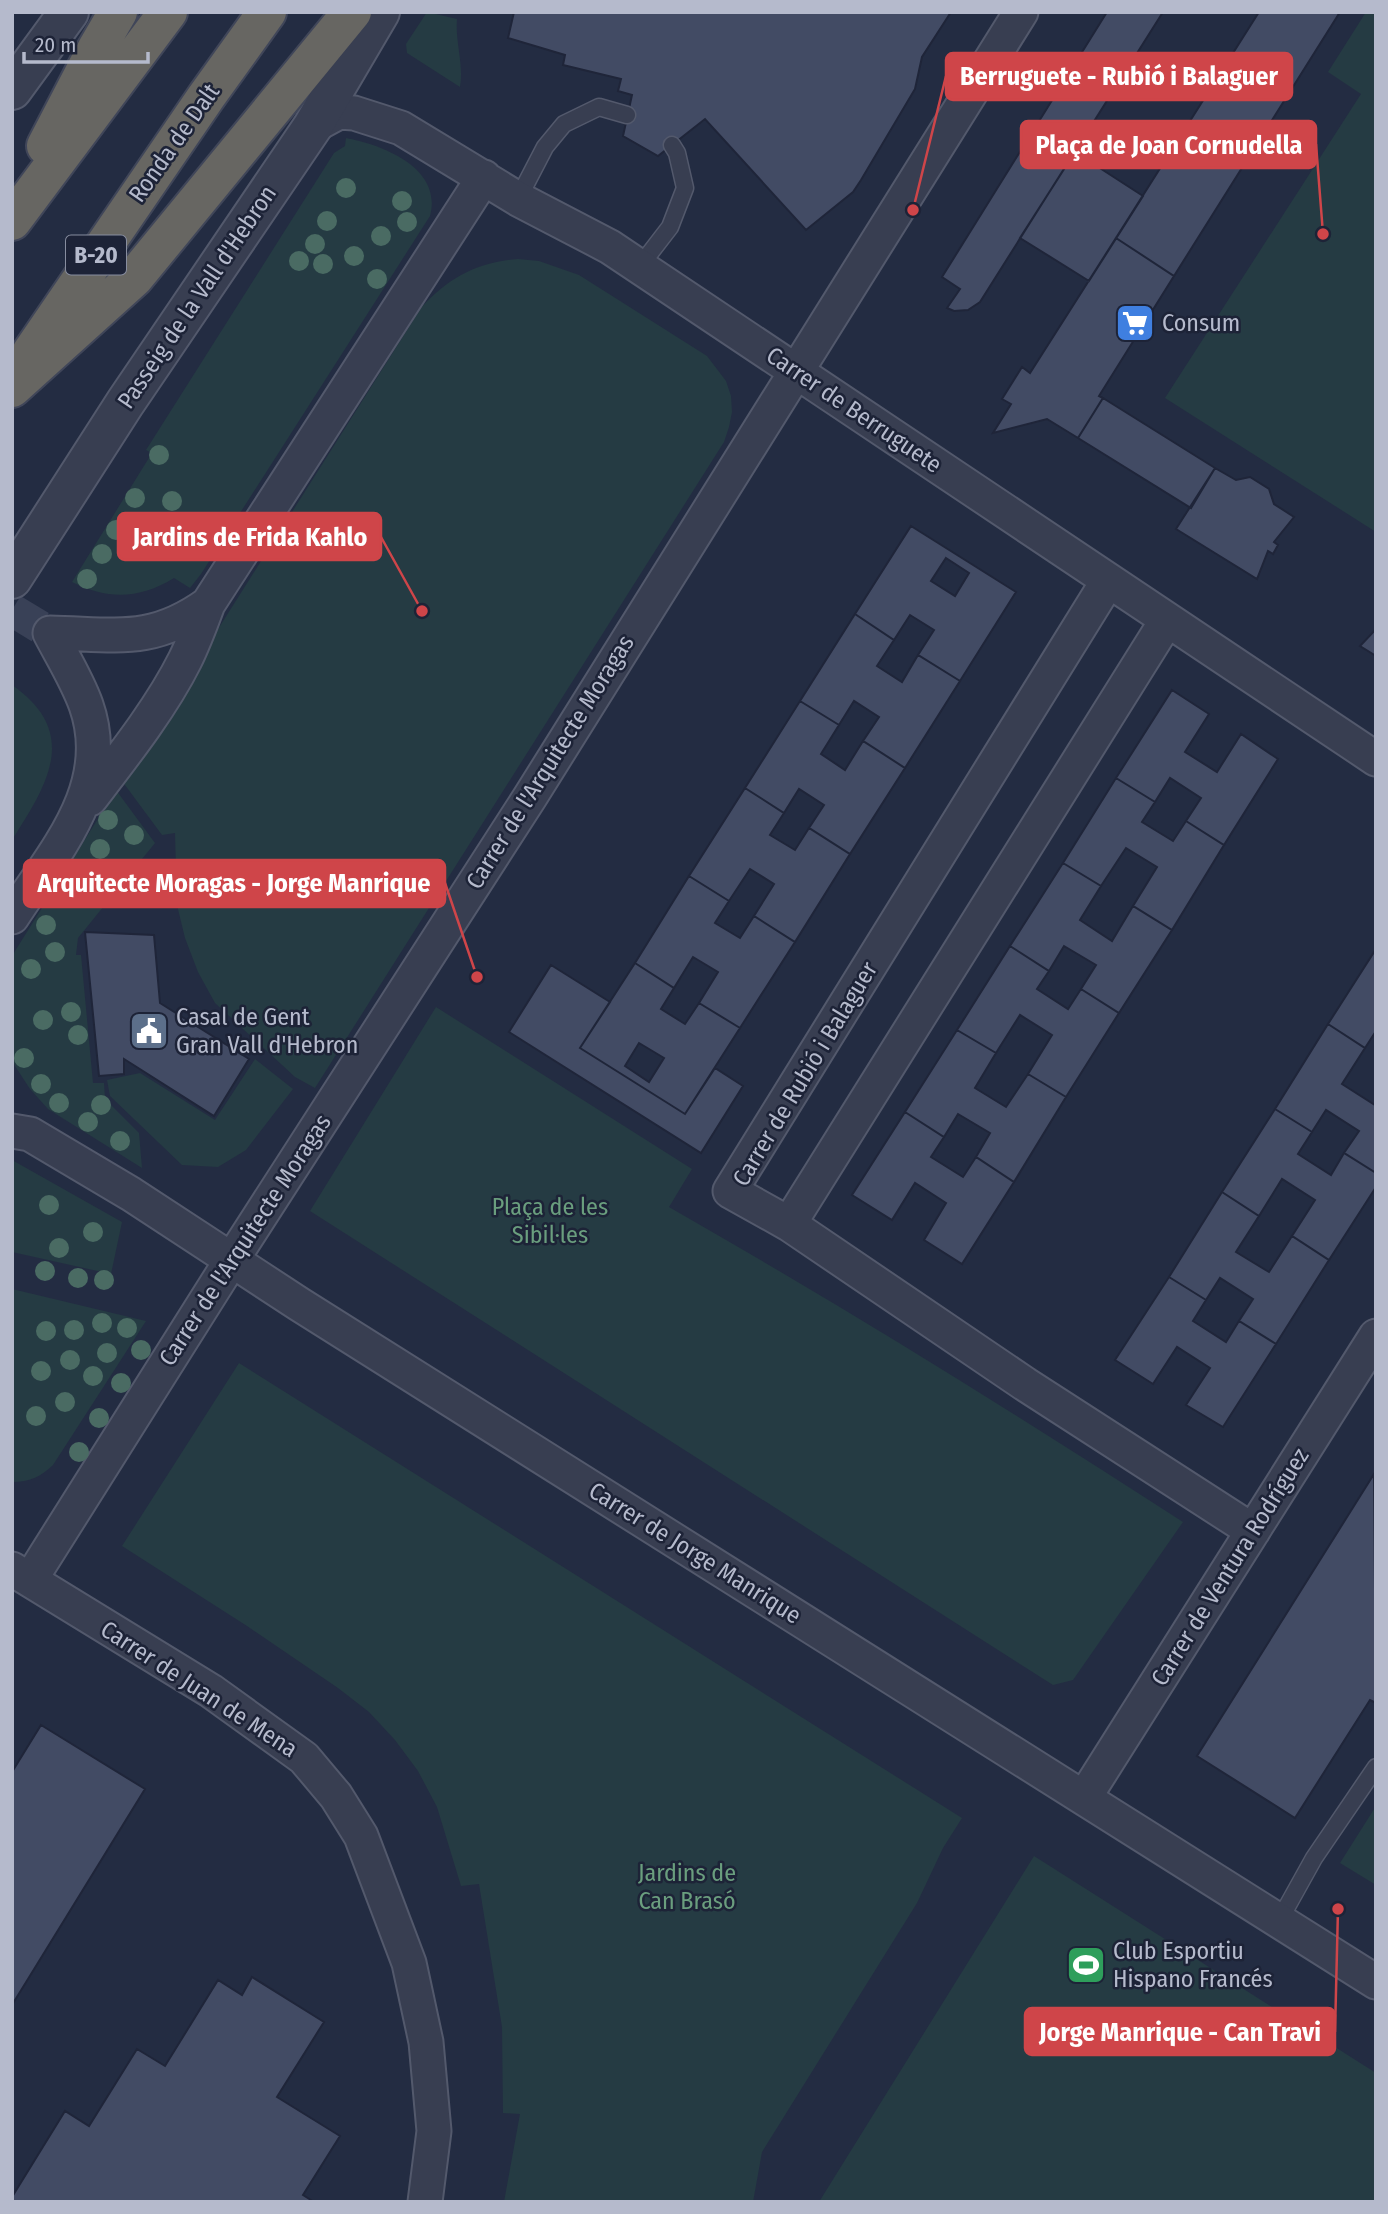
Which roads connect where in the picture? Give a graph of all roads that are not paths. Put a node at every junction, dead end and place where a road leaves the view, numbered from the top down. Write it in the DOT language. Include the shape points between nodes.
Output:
graph roads {
  1 [pos="69,12"];
  2 [pos="118,12"];
  3 [pos="168,12"];
  4 [pos="267,12"];
  5 [pos="352,12"];
  6 [pos="380,12"];
  7 [pos="1021,12"];
  8 [pos="12,90"];
  9 [pos="627,116"];
  10 [pos="313,126"];
  11 [pos="672,145"];
  12 [pos="484,177"];
  13 [pos="518,199"];
  14 [pos="12,209"];
  15 [pos="12,221"];
  16 [pos="640,267"];
  17 [pos="795,372"];
  18 [pos="12,381"];
  19 [pos="12,387"];
  20 [pos="12,579"];
  21 [pos="1108,581"];
  22 [pos="208,604"];
  23 [pos="1167,620"];
  24 [pos="1376,759"];
  25 [pos="81,810"];
  26 [pos="12,917"];
  27 [pos="12,1106"];
  28 [pos="21,1132"];
  29 [pos="789,1224"];
  30 [pos="231,1261"];
  31 [pos="1376,1336"];
  32 [pos="1253,1531"];
  33 [pos="21,1574"];
  34 [pos="1376,1767"];
  35 [pos="1084,1798"];
  36 [pos="1279,1921"];
  37 [pos="1376,1982"];
  38 [pos="425,2202"];
  1 -- 8 [label="street"];
  2 -- 14 [label="highway"];
  3 -- 15 [label="highway"];
  4 -- 18 [label="highway, Ronda de Dalt / B-20"];
  5 -- 19 [label="highway" via="134,278"];
  6 -- 10 [label="street, Passeig de la Vall d'Hebron"];
  7 -- 17 [label="street, Carrer de l'Arquitecte Moragas"];
  9 -- 13 [label="lane" via="599,107 564,124 545,147"];
  10 -- 12 [label="street, Carrer de Berruguete" via="338,112 354,113 401,128"];
  10 -- 20 [label="street, Passeig de la Vall d'Hebron"];
  11 -- 16 [label="lane" via="685,188 670,227"];
  12 -- 13 [label="street, Carrer de Berruguete"];
  12 -- 22 [label="street"];
  13 -- 16 [label="street, Carrer de Berruguete"];
  16 -- 17 [label="street, Carrer de Berruguete"];
  17 -- 21 [label="street, Carrer de Berruguete"];
  17 -- 30 [label="street, Carrer de l'Arquitecte Moragas" via="530,797"];
  21 -- 23 [label="street, Carrer de Berruguete"];
  21 -- 29 [label="street, Carrer de Rubió i Balaguer" via="730,1191"];
  22 -- 25 [label="street" via="185,660"];
  22 -- 25 [label="street" via="153,633 50,633 86,704 92,730 94,757"];
  23 -- 24 [label="street, Carrer de Berruguete"];
  23 -- 29 [label="street"];
  25 -- 26 [label="street"];
  27 -- 28 [label="street"];
  28 -- 30 [label="street, Carrer de Jorge Manrique" via="131,1194"];
  29 -- 32 [label="street"];
  30 -- 33 [label="street, Carrer de l'Arquitecte Moragas"];
  30 -- 35 [label="street, Carrer de Jorge Manrique"];
  31 -- 32 [label="street, Carrer de Ventura Rodríguez"];
  32 -- 35 [label="street, Carrer de Ventura Rodríguez"];
  33 -- 38 [label="street, Carrer de Juan de Mena" via="211,1691 304,1758 336,1796 361,1836 409,1962 426,2042 434,2131"];
  34 -- 36 [label="lane" via="1314,1858"];
  35 -- 36 [label="street, Carrer de Jorge Manrique"];
  36 -- 37 [label="street, Carrer de Jorge Manrique"];
}
